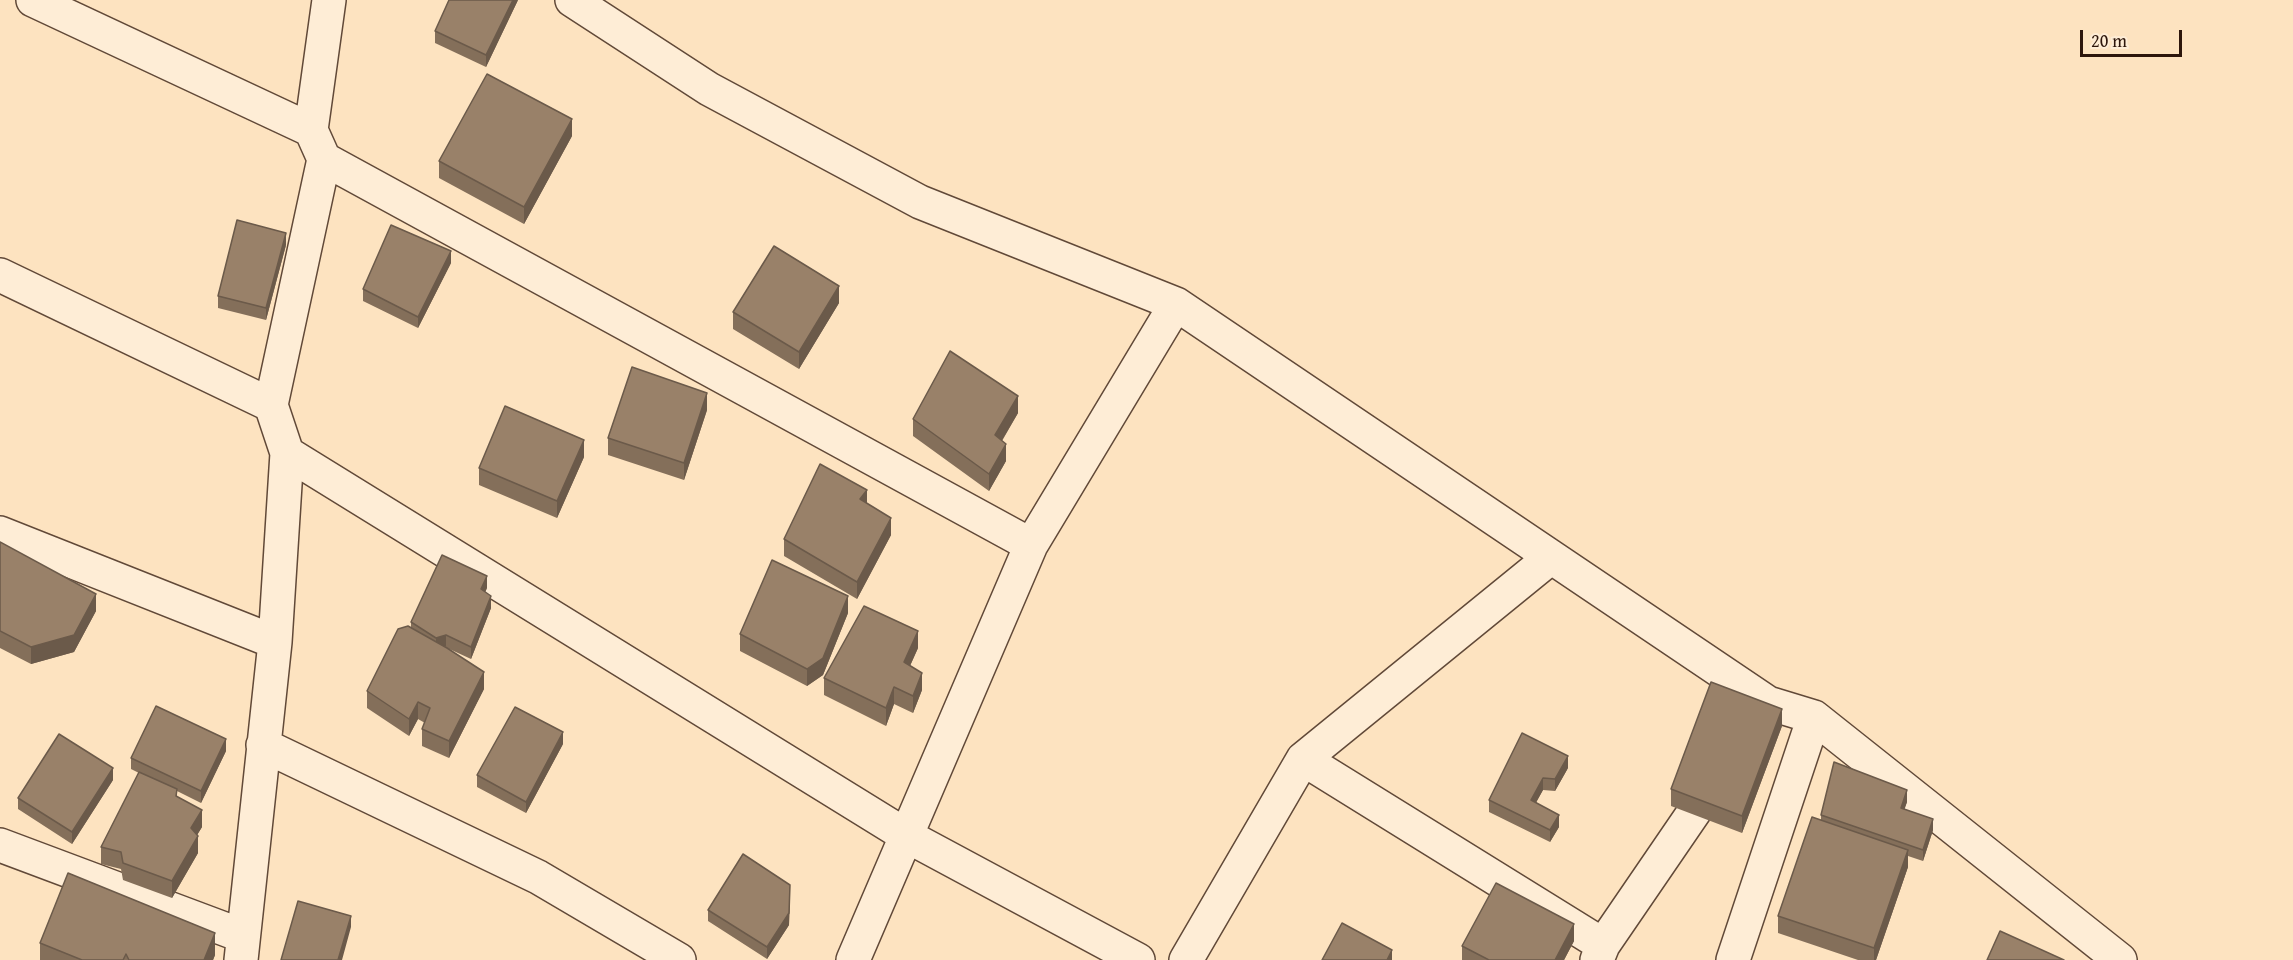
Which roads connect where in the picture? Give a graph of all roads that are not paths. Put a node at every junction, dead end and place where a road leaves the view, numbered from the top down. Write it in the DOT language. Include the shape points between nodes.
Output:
graph roads {
  1 [pos="33,0"];
  2 [pos="329,0"];
  3 [pos="572,0"];
  4 [pos="311,130"];
  5 [pos="324,159"];
  6 [pos="0,275"];
  7 [pos="1176,304"];
  8 [pos="271,405"];
  9 [pos="287,453"];
  10 [pos="0,533"];
  11 [pos="1031,545"];
  12 [pos="1550,558"];
  13 [pos="275,642"];
  14 [pos="1814,717"];
  15 [pos="263,745"];
  16 [pos="1735,752"];
  17 [pos="1303,759"];
  18 [pos="907,836"];
  19 [pos="0,845"];
  20 [pos="242,948"];
  21 [pos="1600,953"];
  22 [pos="2115,958"];
  23 [pos="679,960"];
  24 [pos="852,960"];
  25 [pos="1138,960"];
  26 [pos="1186,960"];
  27 [pos="1733,960"];
  1 -- 4 [label="street"];
  2 -- 4 [label="street"];
  3 -- 7 [label="street" via="709,88 920,202"];
  4 -- 5 [label="street"];
  5 -- 8 [label="street"];
  5 -- 11 [label="street"];
  6 -- 8 [label="street"];
  7 -- 11 [label="street"];
  7 -- 12 [label="street"];
  8 -- 9 [label="street"];
  9 -- 13 [label="street"];
  9 -- 18 [label="street"];
  10 -- 13 [label="street"];
  11 -- 18 [label="street"];
  12 -- 14 [label="street" via="1761,713"];
  12 -- 17 [label="street"];
  13 -- 15 [label="street"];
  14 -- 22 [label="street"];
  14 -- 27 [label="street"];
  15 -- 20 [label="street"];
  15 -- 23 [label="street" via="538,877"];
  16 -- 21 [label="street"];
  17 -- 21 [label="street"];
  17 -- 26 [label="street"];
  18 -- 24 [label="street"];
  18 -- 25 [label="street"];
  19 -- 20 [label="street"];
}
